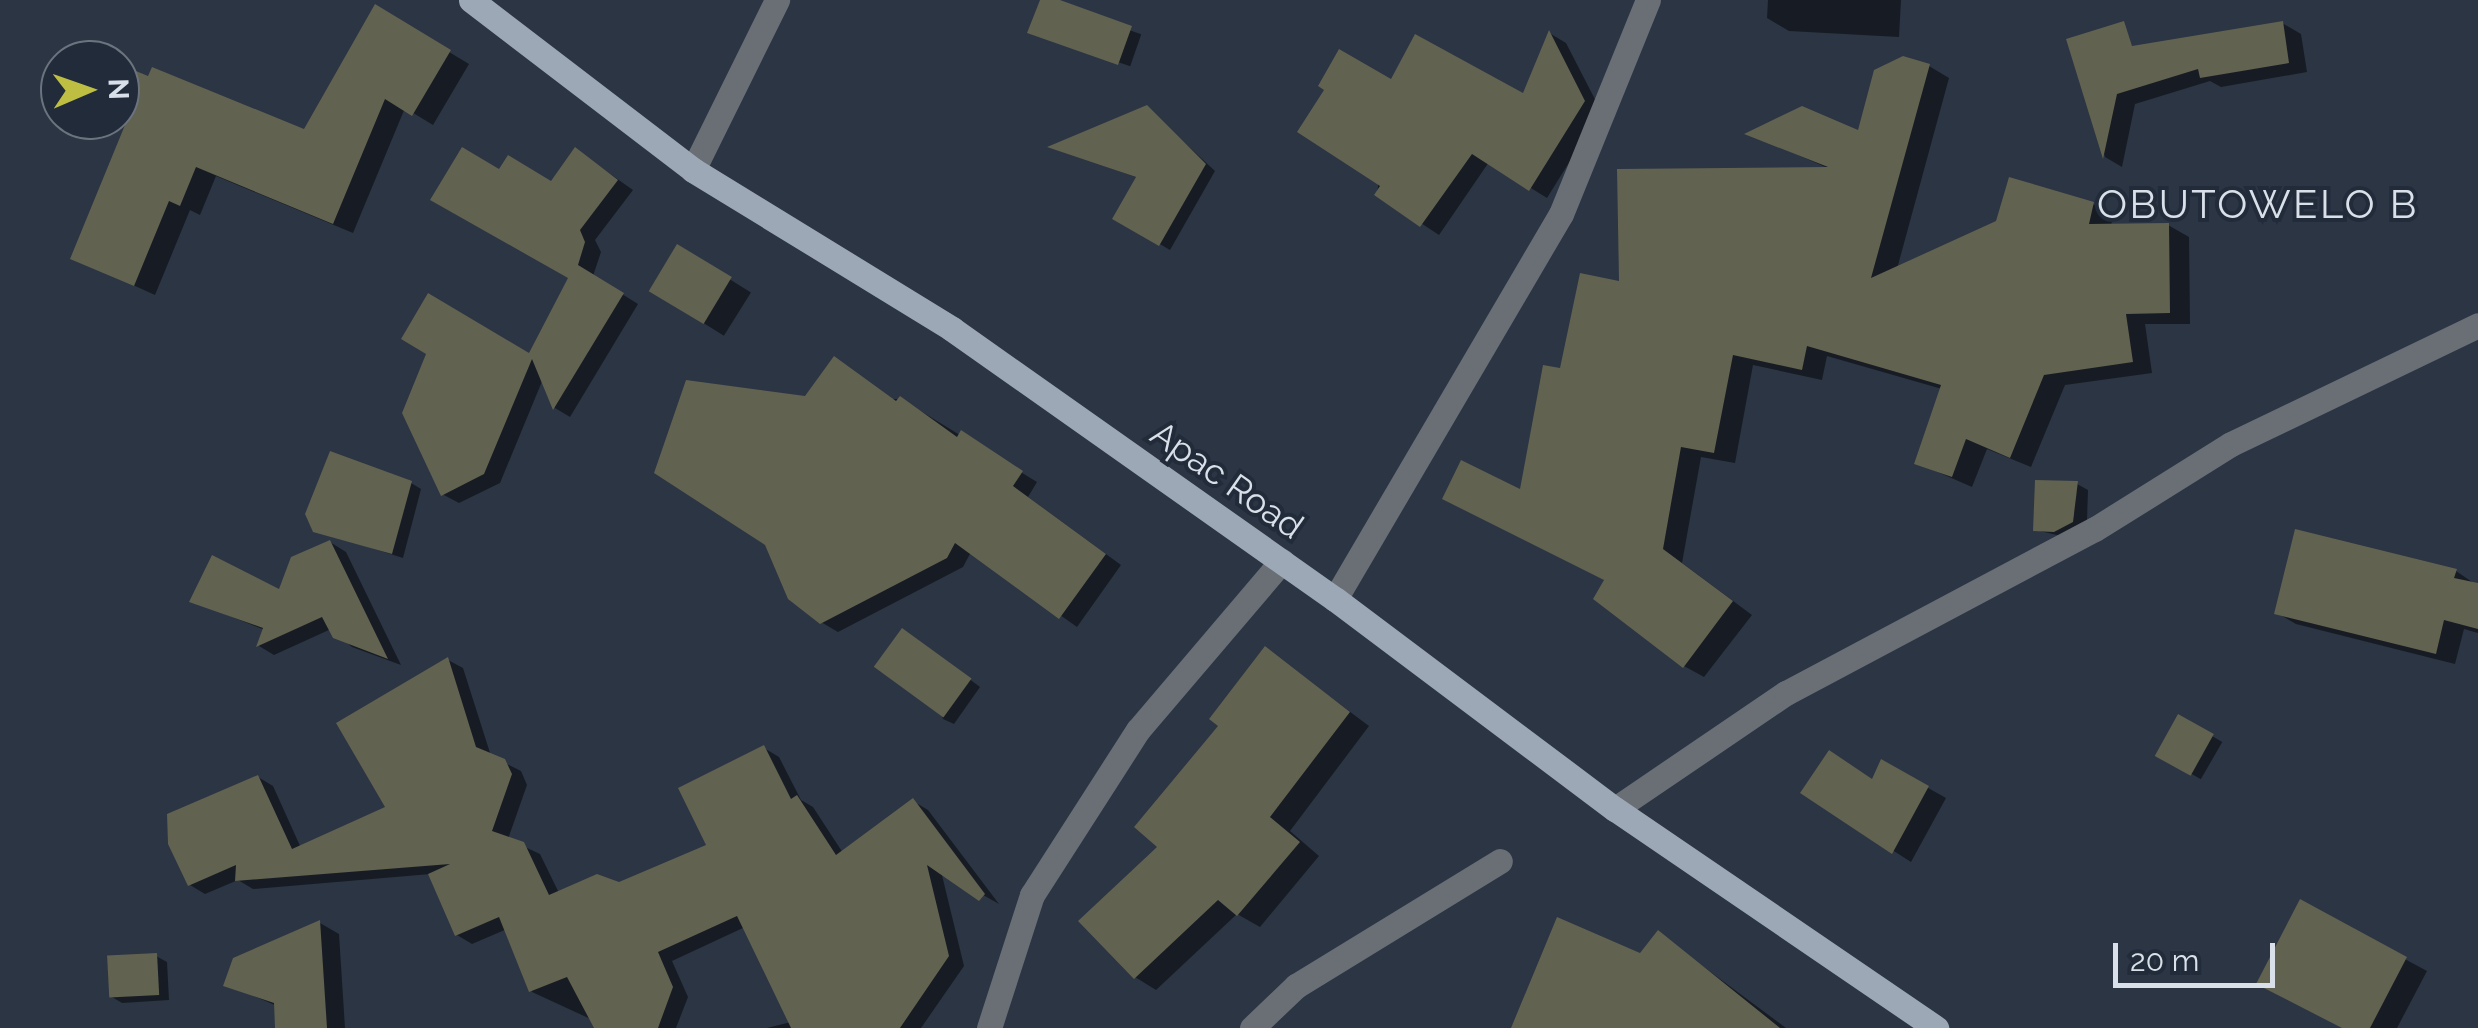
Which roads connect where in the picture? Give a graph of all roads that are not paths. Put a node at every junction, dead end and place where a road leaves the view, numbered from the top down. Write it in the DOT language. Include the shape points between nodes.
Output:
graph roads {
  1 [pos="470,0"];
  2 [pos="777,0"];
  3 [pos="1648,0"];
  4 [pos="693,170"];
  5 [pos="2478,325"];
  6 [pos="1282,561"];
  7 [pos="1335,599"];
  8 [pos="1615,809"];
  9 [pos="1500,862"];
  10 [pos="989,1028"];
  11 [pos="1252,1028"];
  12 [pos="1936,1028"];
  1 -- 4 [label="main road, Apac Road"];
  2 -- 4 [label="street"];
  3 -- 7 [label="street" via="1561,214"];
  4 -- 6 [label="main road, Apac Road" via="952,329"];
  5 -- 8 [label="street" via="2231,444 2094,529 1786,693"];
  6 -- 7 [label="main road, Apac Road"];
  6 -- 10 [label="street" via="1138,730 1032,895"];
  7 -- 8 [label="main road, Apac Road"];
  8 -- 12 [label="main road, Apac Road"];
  9 -- 11 [label="street" via="1296,986"];
}
